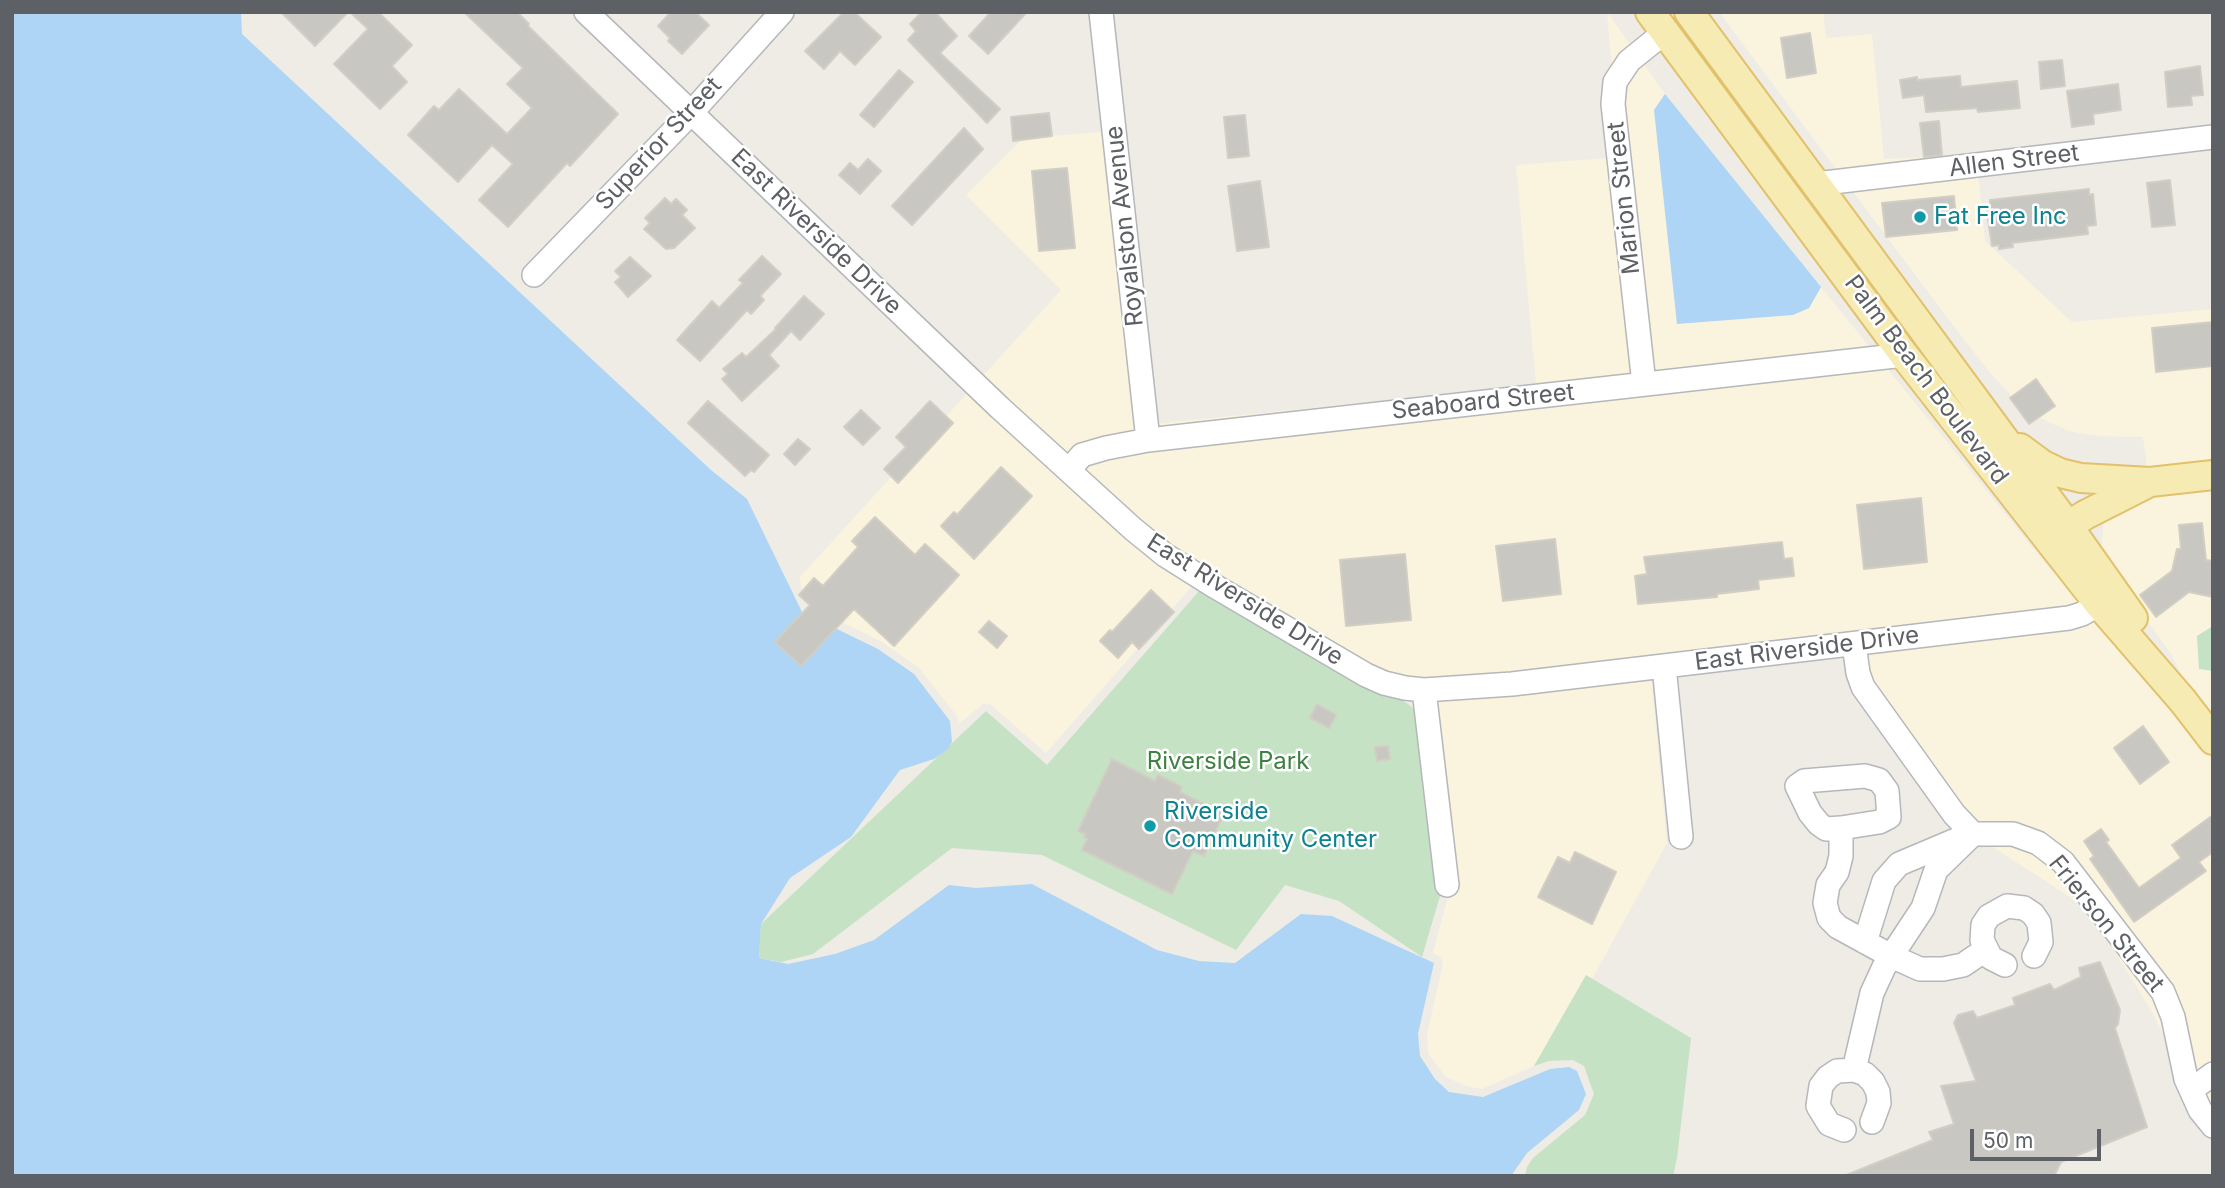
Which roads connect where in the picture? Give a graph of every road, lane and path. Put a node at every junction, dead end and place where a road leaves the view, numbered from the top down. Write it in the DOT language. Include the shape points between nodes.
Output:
graph roads {
  1 [pos="586,12"];
  2 [pos="782,12"];
  3 [pos="1101,12"];
  4 [pos="1689,12"];
  5 [pos="1658,22"];
  6 [pos="691,113"];
  7 [pos="2213,137"];
  8 [pos="1757,155"];
  9 [pos="1816,184"];
  10 [pos="534,275"];
  11 [pos="1904,355"];
  12 [pos="1644,384"];
  13 [pos="1991,423"];
  14 [pos="1148,440"];
  15 [pos="1069,470"];
  16 [pos="2213,475"];
  17 [pos="2150,482"];
  18 [pos="2058,532"];
  19 [pos="2099,604"];
  20 [pos="1854,643"];
  21 [pos="1664,666"];
  22 [pos="1424,690"];
  23 [pos="2183,701"];
  24 [pos="2213,740"];
  25 [pos="1841,828"];
  26 [pos="1973,834"];
  27 [pos="1681,837"];
  28 [pos="1447,885"];
  29 [pos="1865,942"];
  30 [pos="1985,950"];
  31 [pos="1891,956"];
  32 [pos="2034,956"];
  33 [pos="2005,965"];
  34 [pos="1854,1070"];
  35 [pos="2213,1074"];
  36 [pos="2191,1090"];
  37 [pos="1872,1122"];
  38 [pos="2213,1126"];
  39 [pos="1844,1130"];
  1 -- 6 [label="street, East Riverside Drive"];
  2 -- 6 [label="street, Superior Street"];
  3 -- 14 [label="street, Royalston Avenue"];
  4 -- 9 [label="main road, Palm Beach Boulevard"];
  5 -- 8 [label="main road, Palm Beach Boulevard"];
  5 -- 12 [label="street, Marion Street" via="1615,82 1614,104"];
  6 -- 10 [label="street, Superior Street"];
  6 -- 15 [label="street, East Riverside Drive"];
  7 -- 9 [label="street, Allen Street"];
  8 -- 9 [label="main road" via="1800,183"];
  8 -- 11 [label="main road, Palm Beach Boulevard"];
  9 -- 13 [label="main road, Palm Beach Boulevard"];
  11 -- 12 [label="street, Seaboard Street"];
  11 -- 18 [label="main road, Palm Beach Boulevard"];
  12 -- 14 [label="street, Seaboard Street"];
  13 -- 17 [label="main road" via="2060,473"];
  13 -- 18 [label="main road"];
  14 -- 15 [label="street, Seaboard Street" via="1082,455"];
  15 -- 22 [label="street, East Riverside Drive" via="1165,555 1211,584 1366,675"];
  16 -- 17 [label="main road"];
  17 -- 18 [label="main road"];
  18 -- 19 [label="main road, Palm Beach Boulevard"];
  18 -- 23 [label="main road" via="2162,659"];
  19 -- 20 [label="street, East Riverside Drive" via="2069,618"];
  19 -- 23 [label="main road, Palm Beach Boulevard"];
  20 -- 21 [label="street, East Riverside Drive"];
  20 -- 26 [label="street" via="1863,687"];
  21 -- 22 [label="street, East Riverside Drive"];
  21 -- 27 [label="street"];
  22 -- 28 [label="street"];
  23 -- 24 [label="main road, Palm Beach Boulevard"];
  25 -- 29 [label="street" via="1841,856 1825,903 1829,918 1838,927"];
  26 -- 29 [label="street" via="1899,864 1884,881"];
  26 -- 31 [label="street" via="1936,870 1923,908"];
  26 -- 36 [label="street, Frierson Street" via="2013,834 2038,843 2063,862 2163,992 2174,1017"];
  29 -- 31 [label="street"];
  30 -- 31 [label="street" via="1963,965 1943,969 1920,969"];
  30 -- 32 [label="street" via="1983,925 1997,909 2014,906 2032,914 2039,923 2041,942"];
  30 -- 33 [label="street"];
  31 -- 34 [label="street" via="1872,993"];
  34 -- 37 [label="street" via="1866,1074 1878,1092"];
  34 -- 39 [label="street" via="1828,1077 1818,1096 1822,1116"];
  35 -- 36 [label="street"];
  36 -- 38 [label="street, Frierson Street"];
}
